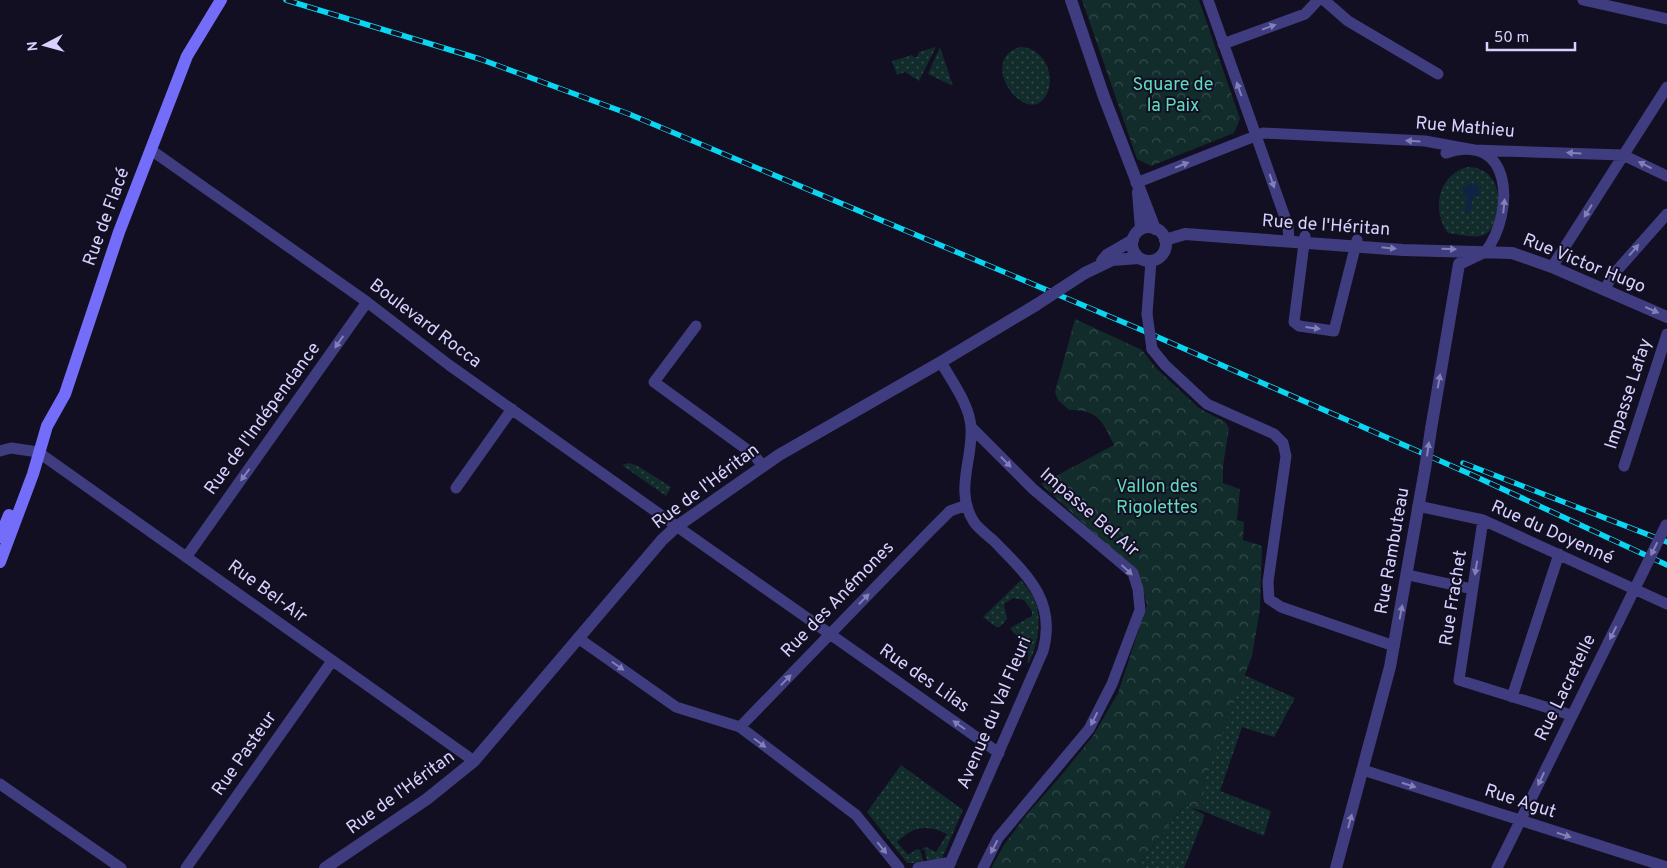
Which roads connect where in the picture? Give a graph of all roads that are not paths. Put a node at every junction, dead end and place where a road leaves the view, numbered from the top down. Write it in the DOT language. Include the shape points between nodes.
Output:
graph roads {
  1 [pos="1208,0"];
  2 [pos="1318,0"];
  3 [pos="1324,0"];
  4 [pos="1583,0"];
  5 [pos="1071,1"];
  6 [pos="219,3"];
  7 [pos="1667,19"];
  8 [pos="1223,44"];
  9 [pos="1438,74"];
  10 [pos="1667,87"];
  11 [pos="1256,135"];
  12 [pos="151,150"];
  13 [pos="1474,150"];
  14 [pos="1446,153"];
  15 [pos="1623,155"];
  16 [pos="1667,176"];
  17 [pos="1137,185"];
  18 [pos="1667,214"];
  19 [pos="1155,229"];
  20 [pos="1141,230"];
  21 [pos="1304,239"];
  22 [pos="1133,240"];
  23 [pos="1165,240"];
  24 [pos="1288,240"];
  25 [pos="1356,242"];
  26 [pos="1486,251"];
  27 [pos="1145,259"];
  28 [pos="1099,265"];
  29 [pos="1552,267"];
  30 [pos="1604,289"];
  31 [pos="367,302"];
  32 [pos="1667,317"];
  33 [pos="696,326"];
  34 [pos="1667,334"];
  35 [pos="941,362"];
  36 [pos="512,409"];
  37 [pos="971,428"];
  38 [pos="0,451"];
  39 [pos="38,452"];
  40 [pos="764,466"];
  41 [pos="1624,466"];
  42 [pos="456,488"];
  43 [pos="967,505"];
  44 [pos="1418,506"];
  45 [pos="1483,520"];
  46 [pos="1667,524"];
  47 [pos="676,527"];
  48 [pos="0,537"];
  49 [pos="1559,554"];
  50 [pos="187,556"];
  51 [pos="0,562"];
  52 [pos="1408,575"];
  53 [pos="1472,589"];
  54 [pos="1634,589"];
  55 [pos="1667,604"];
  56 [pos="830,634"];
  57 [pos="578,638"];
  58 [pos="1394,646"];
  59 [pos="332,661"];
  60 [pos="1512,697"];
  61 [pos="1571,715"];
  62 [pos="740,728"];
  63 [pos="999,753"];
  64 [pos="474,761"];
  65 [pos="1363,770"];
  66 [pos="0,784"];
  67 [pos="1521,821"];
  68 [pos="949,865"];
  69 [pos="1667,867"];
  70 [pos="121,868"];
  71 [pos="186,868"];
  72 [pos="325,868"];
  73 [pos="899,868"];
  74 [pos="918,868"];
  75 [pos="983,868"];
  76 [pos="1336,868"];
  77 [pos="1497,868"];
  1 -- 8 [label="street"];
  8 -- 2 [label="street, one-way" via="1305,14"];
  3 -- 9 [label="street" via="1348,21"];
  4 -- 7 [label="street"];
  5 -- 17 [label="street"];
  6 -- 12 [label="main road, Rue de Flacé" via="187,56"];
  11 -- 8 [label="street, one-way"];
  10 -- 15 [label="street"];
  13 -- 11 [label="street, Rue Mathieu, one-way" via="1425,141 1263,132"];
  17 -- 11 [label="street, Rue Mathieu, one-way"];
  11 -- 24 [label="street, one-way" via="1288,226"];
  12 -- 31 [label="street, Boulevard Rocca"];
  12 -- 39 [label="main road, Rue de Flacé" via="119,232 65,394 46,426"];
  13 -- 14 [label="street"];
  15 -- 13 [label="street, Rue Mathieu, one-way"];
  26 -- 13 [label="street, one-way" via="1500,229 1505,192 1499,169"];
  16 -- 15 [label="street, Rue Mathieu, one-way"];
  15 -- 29 [label="street, one-way"];
  17 -- 19 [label="street"];
  17 -- 20 [label="street"];
  30 -- 18 [label="street, one-way"];
  19 -- 20 [label="street"];
  19 -- 23 [label="street"];
  20 -- 22 [label="street"];
  21 -- 24 [label="street, Rue de l'Héritan"];
  21 -- 25 [label="street, Rue de l'Héritan"];
  21 -- 25 [label="street, one-way" via="1294,322 1299,326 1334,331"];
  22 -- 27 [label="street" via="1134,250"];
  22 -- 28 [label="street, Rue de l'Héritan" via="1107,255"];
  23 -- 24 [label="street, Rue de l'Héritan" via="1185,234"];
  23 -- 27 [label="street" via="1161,256"];
  25 -- 26 [label="street, Rue de l'Héritan, one-way" via="1412,249"];
  26 -- 29 [label="street, Rue Victor Hugo" via="1512,252"];
  44 -- 26 [label="street, Rue Rambuteau, one-way, bridge" via="1459,264"];
  27 -- 28 [label="street, Rue de l'Héritan" via="1112,260"];
  27 -- 58 [label="street, bridge" via="1152,349 1207,404 1274,434 1283,443 1286,456 1268,582 1269,599 1281,607"];
  28 -- 35 [label="street, Rue de l'Héritan, bridge"];
  29 -- 30 [label="street, Rue Victor Hugo"];
  30 -- 32 [label="street, Rue Victor Hugo, one-way"];
  31 -- 36 [label="street, Boulevard Rocca"];
  31 -- 50 [label="street, Rue de l'Indépendance, one-way"];
  33 -- 40 [label="street" via="654,382 753,454"];
  34 -- 41 [label="street, Impasse Lafay"];
  35 -- 37 [label="street, Avenue du Val Fleuri" via="963,402"];
  35 -- 40 [label="street, Rue de l'Héritan" via="828,425"];
  36 -- 42 [label="street"];
  36 -- 47 [label="street, Boulevard Rocca"];
  37 -- 43 [label="street, Avenue du Val Fleuri" via="964,481"];
  37 -- 75 [label="street, Impasse Bel Air, one-way" via="1032,490 1133,574 1140,610 1112,684 1089,728 998,838"];
  38 -- 39 [label="street" via="11,448"];
  39 -- 48 [label="main road, Rue de Flacé" via="26,471"];
  39 -- 50 [label="street, Rue Bel-Air"];
  39 -- 51 [label="main road, Rue de Flacé"];
  40 -- 47 [label="street, Rue de l'Héritan"];
  56 -- 43 [label="street, Rue des Anémones, one-way" via="950,511"];
  43 -- 63 [label="street, Avenue du Val Fleuri" via="974,522 1019,567 1035,586 1045,606 1047,624 1043,651"];
  44 -- 45 [label="street, Rue du Doyenné"];
  44 -- 52 [label="street, Rue Rambuteau"];
  45 -- 49 [label="street, Rue du Doyenné"];
  45 -- 53 [label="street, Rue Frachet, one-way"];
  46 -- 54 [label="street, Rue Lacretelle, one-way, bridge"];
  47 -- 56 [label="street, Rue des Lilas"];
  47 -- 57 [label="street, Rue de l'Héritan"];
  49 -- 54 [label="street, Rue du Doyenné"];
  49 -- 60 [label="street"];
  50 -- 59 [label="street, Rue Bel-Air"];
  52 -- 53 [label="street"];
  58 -- 52 [label="street, Rue Rambuteau, one-way"];
  53 -- 60 [label="street, Rue Frachet" via="1459,680"];
  54 -- 55 [label="street, Rue du Doyenné"];
  54 -- 61 [label="street, Rue Lacretelle, one-way"];
  62 -- 56 [label="street, Rue des Anémones, one-way"];
  63 -- 56 [label="street, Rue des Lilas, one-way"];
  57 -- 62 [label="street, one-way" via="676,707"];
  57 -- 64 [label="street, Rue de l'Héritan"];
  58 -- 65 [label="street, Rue Rambuteau"];
  59 -- 64 [label="street, Rue Bel-Air"];
  59 -- 71 [label="street, Rue Pasteur"];
  60 -- 61 [label="street"];
  61 -- 67 [label="street, Rue Lacretelle, one-way"];
  62 -- 73 [label="street, one-way" via="856,815"];
  63 -- 68 [label="street, Avenue du Val Fleuri"];
  64 -- 72 [label="street, Rue de l'Héritan" via="427,799"];
  65 -- 67 [label="street, Rue Agut, one-way"];
  76 -- 65 [label="street, Rue Rambuteau, one-way"];
  66 -- 70 [label="street"];
  67 -- 69 [label="street, Rue Agut, one-way"];
  67 -- 77 [label="street, Rue Lacretelle"];
  68 -- 74 [label="street"];
}
